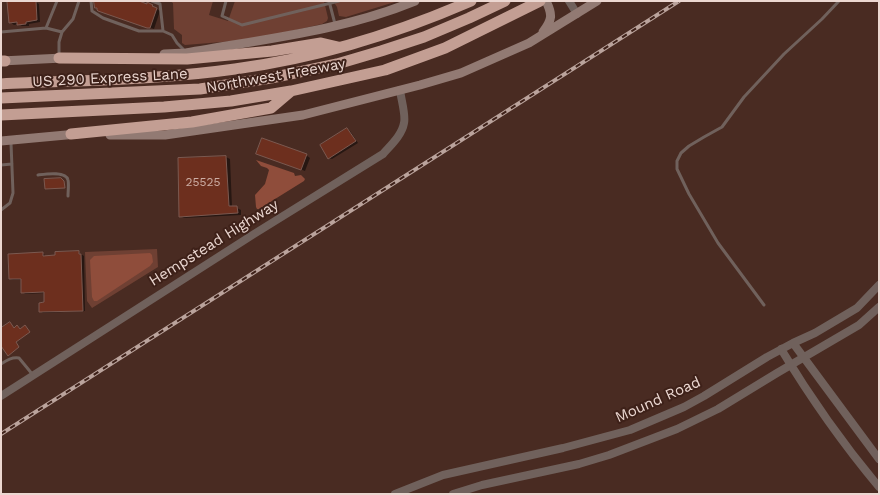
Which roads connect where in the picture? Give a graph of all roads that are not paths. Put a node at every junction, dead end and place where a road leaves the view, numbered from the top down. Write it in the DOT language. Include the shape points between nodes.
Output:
graph roads {
  1 [pos="56,1"];
  2 [pos="79,1"];
  3 [pos="91,1"];
  4 [pos="152,1"];
  5 [pos="226,1"];
  6 [pos="339,1"];
  7 [pos="415,1"];
  8 [pos="471,1"];
  9 [pos="506,1"];
  10 [pos="540,1"];
  11 [pos="546,1"];
  12 [pos="569,1"];
  13 [pos="597,1"];
  14 [pos="839,1"];
  15 [pos="329,3"];
  16 [pos="584,5"];
  17 [pos="577,14"];
  18 [pos="335,27"];
  19 [pos="46,28"];
  20 [pos="163,31"];
  21 [pos="1,32"];
  22 [pos="62,32"];
  23 [pos="540,37"];
  24 [pos="340,48"];
  25 [pos="186,53"];
  26 [pos="59,58"];
  27 [pos="2,61"];
  28 [pos="1,84"];
  29 [pos="400,90"];
  30 [pos="291,91"];
  31 [pos="1,98"];
  32 [pos="1,115"];
  33 [pos="72,134"];
  34 [pos="11,140"];
  35 [pos="1,141"];
  36 [pos="12,164"];
  37 [pos="1,165"];
  38 [pos="38,175"];
  39 [pos="68,196"];
  40 [pos="1,210"];
  41 [pos="879,285"];
  42 [pos="764,305"];
  43 [pos="879,307"];
  44 [pos="792,343"];
  45 [pos="781,350"];
  46 [pos="804,358"];
  47 [pos="1,364"];
  48 [pos="791,365"];
  49 [pos="33,375"];
  50 [pos="2,395"];
  51 [pos="879,459"];
  52 [pos="879,487"];
  53 [pos="395,494"];
  54 [pos="453,494"];
  1 -- 19 [label="lane"];
  2 -- 22 [label="lane" via="73,18"];
  3 -- 20 [label="lane" via="92,11 103,18 139,31"];
  4 -- 20 [label="lane" via="160,4"];
  5 -- 15 [label="lane" via="222,16 242,25"];
  6 -- 15 [label="lane"];
  7 -- 18 [label="main road"];
  8 -- 24 [label="highway, Northwest Freeway" via="401,29"];
  9 -- 31 [label="highway, US 290 Express Lane" via="398,46 337,64 271,78 200,89"];
  10 -- 30 [label="highway, Northwest Freeway" via="445,48 385,70"];
  11 -- 23 [label="main road" via="551,15"];
  12 -- 17 [label="street"];
  13 -- 16 [label="main road"];
  14 -- 42 [label="lane" via="744,97 722,128 689,146 677,161 677,169 708,228"];
  15 -- 18 [label="lane"];
  16 -- 17 [label="main road"];
  17 -- 23 [label="main road"];
  18 -- 25 [label="main road"];
  19 -- 21 [label="lane"];
  19 -- 22 [label="lane"];
  20 -- 25 [label="lane" via="172,34"];
  22 -- 26 [label="lane"];
  23 -- 29 [label="main road" via="461,73"];
  24 -- 26 [label="highway" via="321,43 187,59"];
  24 -- 28 [label="highway, Northwest Freeway" via="270,64 207,73"];
  25 -- 26 [label="main road"];
  26 -- 27 [label="main road"];
  29 -- 33 [label="main road" via="303,116 248,124 164,135"];
  29 -- 49 [label="street, Hempstead Highway" via="405,122 394,143 383,154"];
  30 -- 32 [label="highway, Northwest Freeway" via="164,107"];
  30 -- 33 [label="highway" via="271,108 192,122"];
  33 -- 34 [label="main road"];
  34 -- 35 [label="main road"];
  34 -- 36 [label="lane"];
  36 -- 37 [label="lane"];
  36 -- 40 [label="lane" via="12,198"];
  38 -- 39 [label="lane" via="66,176"];
  41 -- 44 [label="street, Mound Road" via="858,308"];
  43 -- 46 [label="street" via="859,325"];
  44 -- 45 [label="street, Mound Road"];
  44 -- 46 [label="street"];
  45 -- 48 [label="street"];
  45 -- 53 [label="street, Mound Road" via="684,407 630,430 443,475"];
  46 -- 48 [label="street"];
  46 -- 51 [label="street"];
  47 -- 49 [label="lane" via="14,357 19,358"];
  48 -- 52 [label="street"];
  48 -- 54 [label="street" via="718,409 645,442 579,464"];
  49 -- 50 [label="street, Hempstead Highway"];
}
